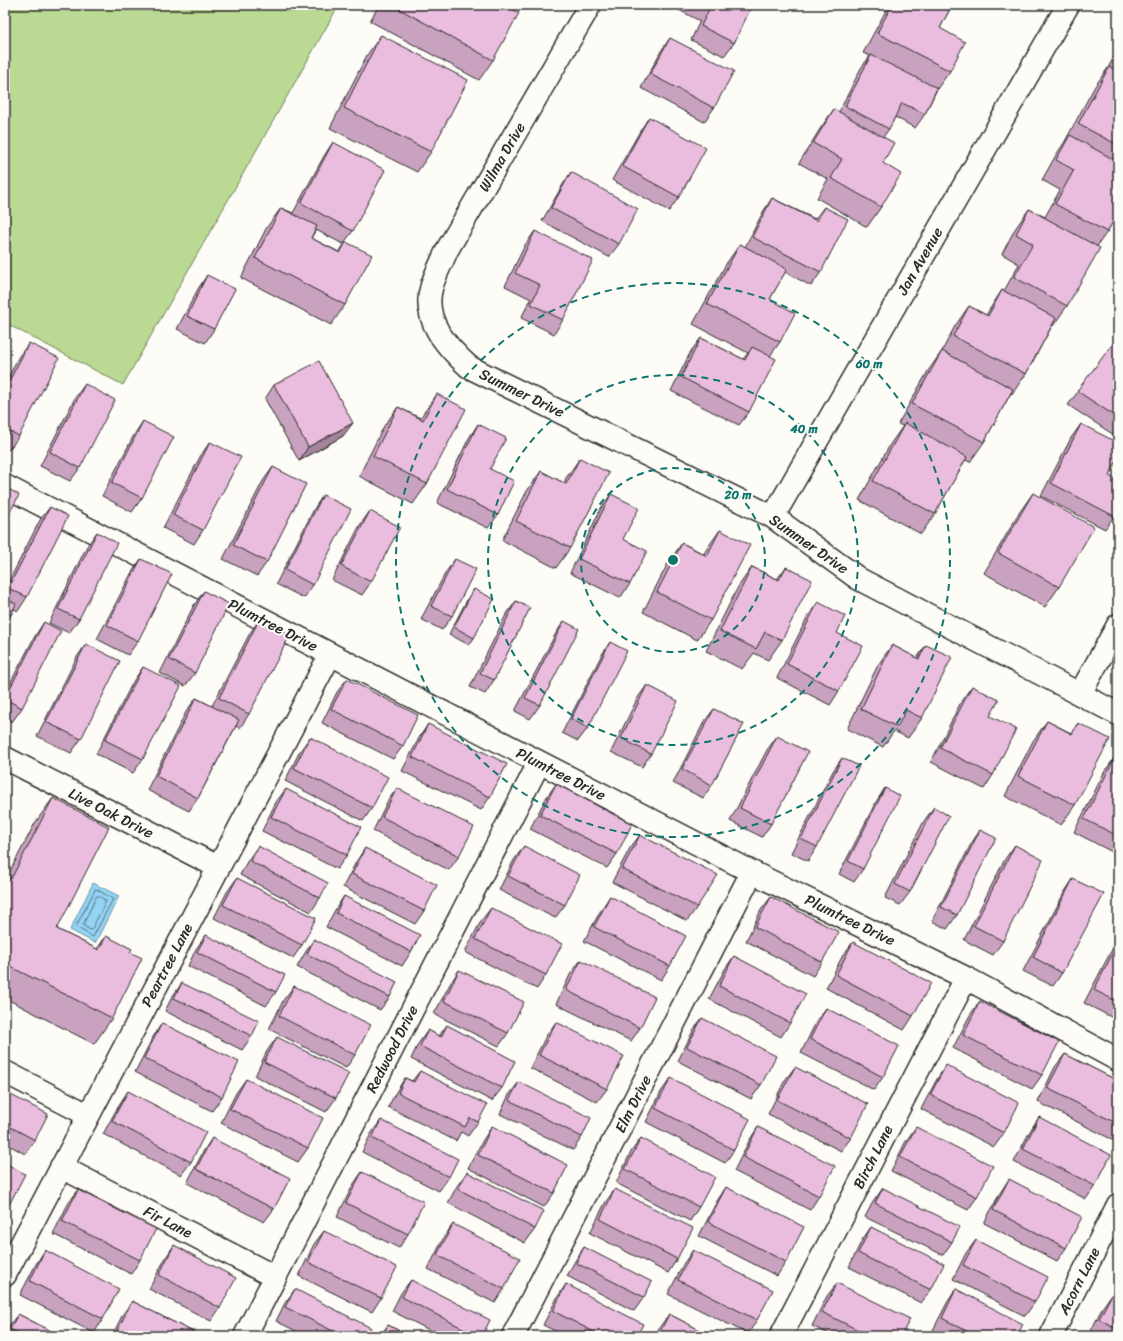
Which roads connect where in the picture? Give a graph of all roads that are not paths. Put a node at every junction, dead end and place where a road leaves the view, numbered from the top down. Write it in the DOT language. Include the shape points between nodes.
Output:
graph roads {
  1 [pos="1068,5"];
  2 [pos="587,6"];
  3 [pos="431,314"];
  4 [pos="5,486"];
  5 [pos="773,517"];
  6 [pos="1118,625"];
  7 [pos="330,655"];
  8 [pos="1080,694"];
  9 [pos="1118,714"];
  10 [pos="5,759"];
  11 [pos="539,763"];
  12 [pos="218,867"];
  13 [pos="752,872"];
  14 [pos="966,978"];
  15 [pos="1118,1060"];
  16 [pos="5,1072"];
  17 [pos="88,1115"];
  18 [pos="61,1167"];
  19 [pos="1118,1205"];
  20 [pos="5,1275"];
  21 [pos="275,1277"];
  22 [pos="245,1336"];
  23 [pos="513,1336"];
  24 [pos="780,1336"];
  25 [pos="1051,1336"];
  1 -- 5 [label="street, Jan Avenue"];
  2 -- 3 [label="street, Wilma Drive" via="447,250 432,286"];
  3 -- 5 [label="street, Summer Drive" via="441,338 469,367"];
  4 -- 7 [label="street, Plumtree Drive"];
  5 -- 8 [label="street, Summer Drive" via="859,579"];
  6 -- 8 [label="street"];
  7 -- 11 [label="street, Plumtree Drive"];
  7 -- 12 [label="street, Peartree Lane"];
  8 -- 9 [label="street, Summer Drive"];
  10 -- 12 [label="street, Live Oak Drive"];
  11 -- 13 [label="street, Plumtree Drive"];
  11 -- 21 [label="street, Redwood Drive"];
  12 -- 17 [label="street, Peartree Lane"];
  13 -- 14 [label="street, Plumtree Drive"];
  13 -- 23 [label="street, Elm Drive"];
  14 -- 15 [label="street, Plumtree Drive"];
  14 -- 24 [label="street, Birch Lane"];
  16 -- 17 [label="street"];
  17 -- 18 [label="street, Peartree Lane"];
  18 -- 20 [label="street, Peartree Lane"];
  18 -- 21 [label="street, Fir Lane"];
  19 -- 25 [label="street, Acorn Lane"];
  21 -- 22 [label="street, Redwood Drive"];
}
